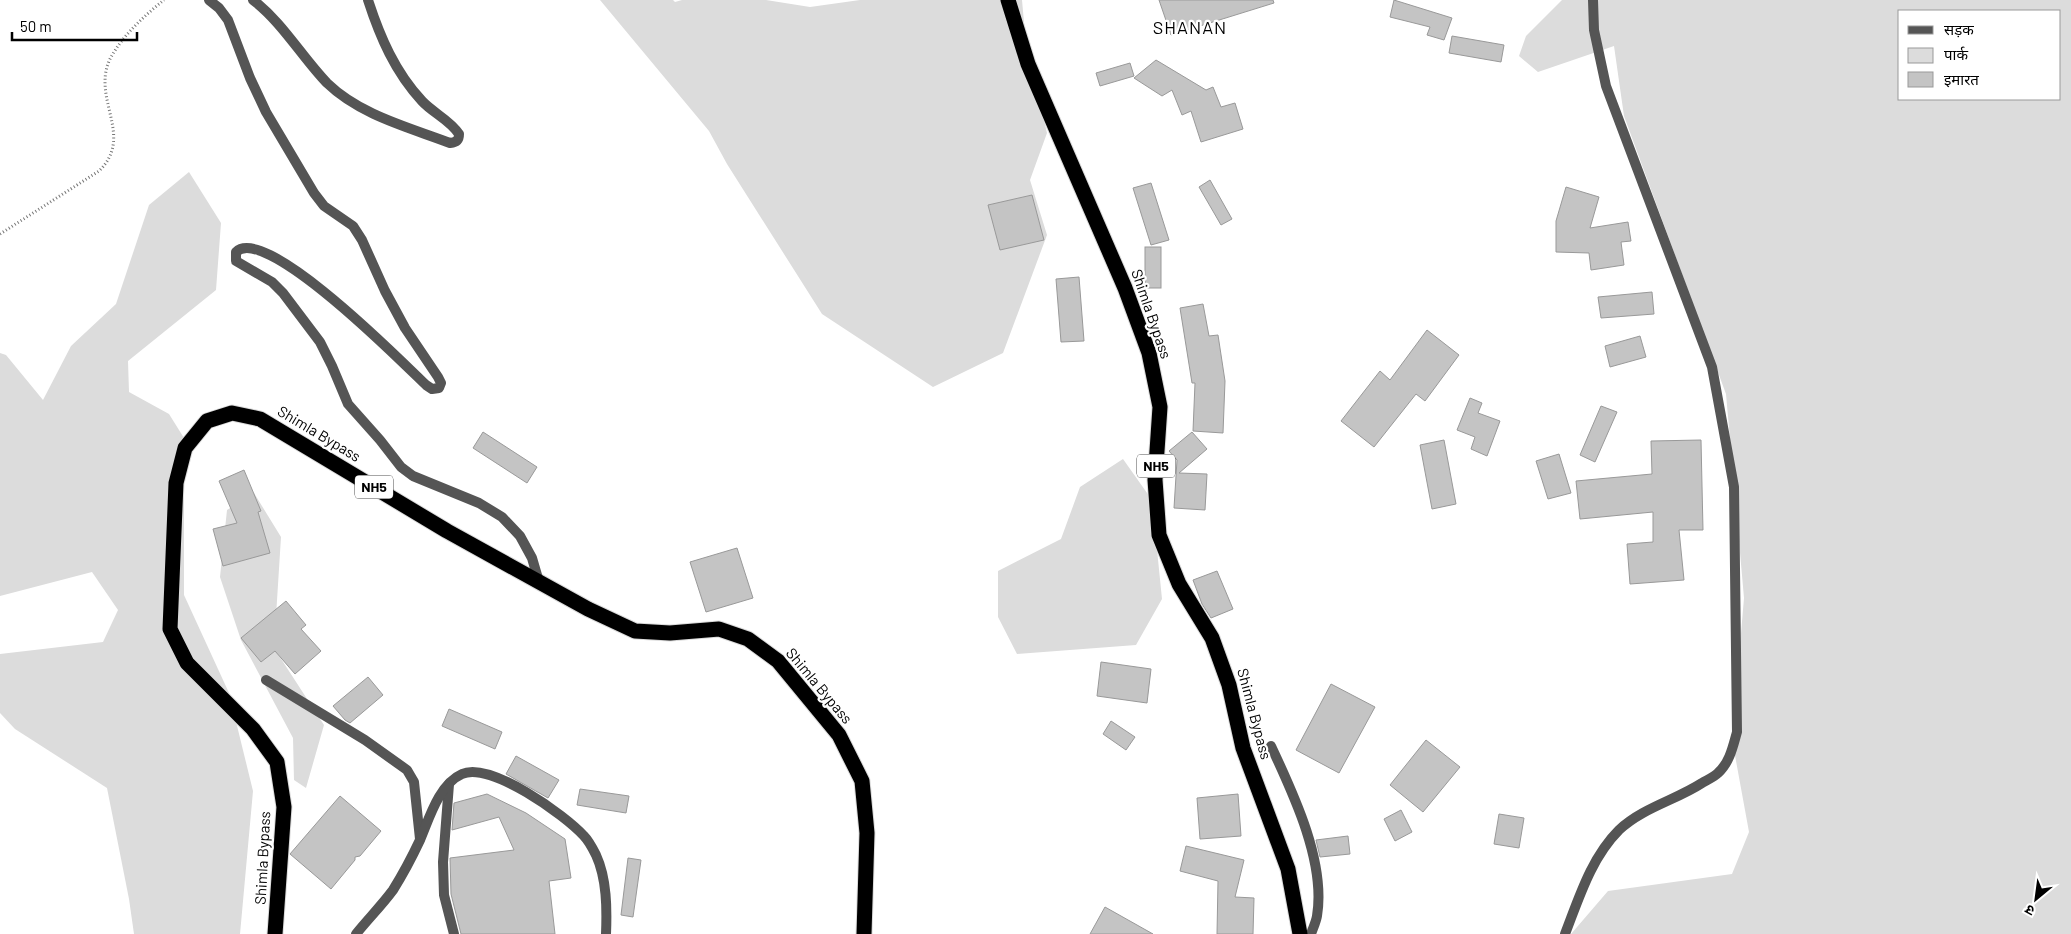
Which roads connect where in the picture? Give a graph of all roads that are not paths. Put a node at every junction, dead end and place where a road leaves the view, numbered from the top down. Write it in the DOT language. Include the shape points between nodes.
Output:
graph roads {
  1 [pos="210,0"];
  2 [pos="253,0"];
  3 [pos="368,0"];
  4 [pos="1008,0"];
  5 [pos="1593,0"];
  6 [pos="539,582"];
  7 [pos="266,680"];
  8 [pos="1271,746"];
  9 [pos="450,784"];
  10 [pos="420,840"];
  11 [pos="275,934"];
  12 [pos="356,934"];
  13 [pos="454,934"];
  14 [pos="606,934"];
  15 [pos="864,934"];
  16 [pos="1300,934"];
  17 [pos="1312,934"];
  18 [pos="1565,934"];
  1 -- 6 [label="street" via="228,20 266,112 314,193 324,206 352,226 362,240 401,321 438,377 439,388 426,386 295,269 246,248 236,252 236,261 284,293 320,342 348,404 401,467 413,476 479,503 502,517 520,536 532,558"];
  2 -- 3 [label="street" via="329,84 349,100 373,114 456,142 459,134 455,127 423,103 392,61"];
  4 -- 16 [label="highway, Shimla Bypass / NH5" via="1028,64 1125,288 1149,353 1160,407 1155,480 1159,535 1179,584 1212,638 1229,685 1243,748 1288,869"];
  5 -- 18 [label="street" via="1594,30 1606,86 1712,367 1734,487 1737,732 1732,753 1718,773 1642,814 1620,829 1601,851"];
  6 -- 11 [label="highway, Shimla Bypass / NH5" via="260,419 232,413 206,422 185,448 176,483 170,629 187,663 254,729 277,762 284,807"];
  6 -- 15 [label="highway, Shimla Bypass / NH5" via="635,631 670,633 719,629 748,639 778,661 839,735 862,781 867,832"];
  7 -- 10 [label="street" via="365,740 407,770 414,782"];
  8 -- 17 [label="street" via="1304,822 1313,856 1318,890 1317,916"];
  9 -- 10 [label="street" via="434,807"];
  9 -- 13 [label="street" via="443,862 444,895"];
  9 -- 14 [label="street" via="463,773 488,773 508,781 585,836 596,856 602,879 607,910"];
  10 -- 12 [label="street" via="392,892"];
}
